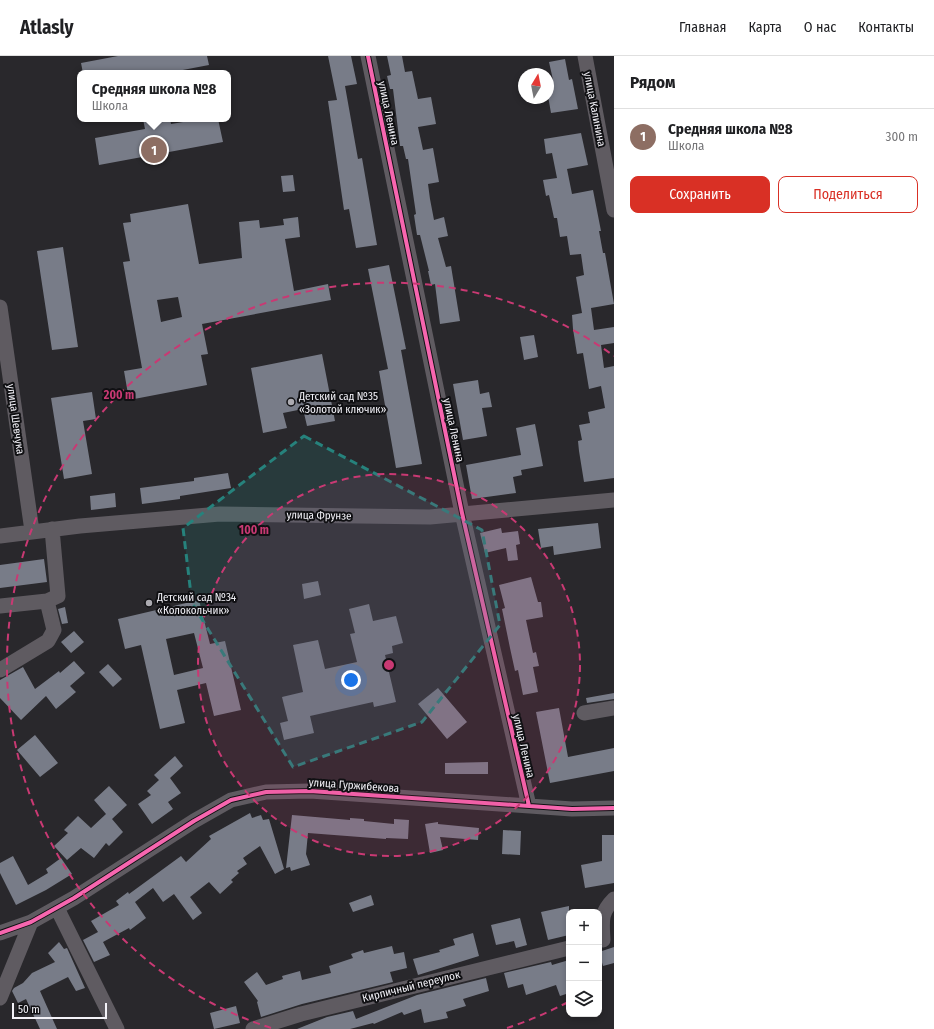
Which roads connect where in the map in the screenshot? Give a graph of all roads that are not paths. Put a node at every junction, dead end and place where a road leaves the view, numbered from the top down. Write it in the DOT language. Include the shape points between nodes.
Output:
graph roads {
  1 [pos="368,56"];
  2 [pos="585,56"];
  3 [pos="614,210"];
  4 [pos="0,307"];
  5 [pos="614,500"];
  6 [pos="462,512"];
  7 [pos="52,529"];
  8 [pos="32,531"];
  9 [pos="0,536"];
  10 [pos="47,601"];
  11 [pos="0,606"];
  12 [pos="0,670"];
  13 [pos="614,708"];
  14 [pos="584,713"];
  15 [pos="529,806"];
  16 [pos="614,808"];
  17 [pos="614,899"];
  18 [pos="57,908"];
  19 [pos="31,922"];
  20 [pos="0,933"];
  21 [pos="605,939"];
  22 [pos="566,949"];
  23 [pos="0,998"];
  24 [pos="116,1029"];
  25 [pos="253,1029"];
  1 -- 6 [label="street, улица Ленина"];
  2 -- 3 [label="street, улица Калинина"];
  4 -- 8 [label="street, улица Шевчука"];
  5 -- 6 [label="street, улица Фрунзе"];
  6 -- 7 [label="street, улица Фрунзе" via="430,517 220,514"];
  6 -- 15 [label="street, улица Ленина"];
  7 -- 8 [label="street, улица Фрунзе"];
  7 -- 10 [label="street" via="58,596"];
  8 -- 9 [label="street, улица Фрунзе"];
  10 -- 11 [label="street"];
  10 -- 12 [label="street" via="54,630 48,641"];
  13 -- 14 [label="street"];
  15 -- 16 [label="street, улица Гуржибекова"];
  15 -- 18 [label="street, улица Гуржибекова" via="310,791 266,792 231,800"];
  17 -- 21 [label="street" via="606,907 601,919"];
  18 -- 19 [label="street, улица Гуржибекова"];
  18 -- 24 [label="street"];
  19 -- 20 [label="street, улица Гуржибекова"];
  19 -- 23 [label="street"];
  22 -- 25 [label="street, Кирпичный переулок" via="301,1014"];
}
